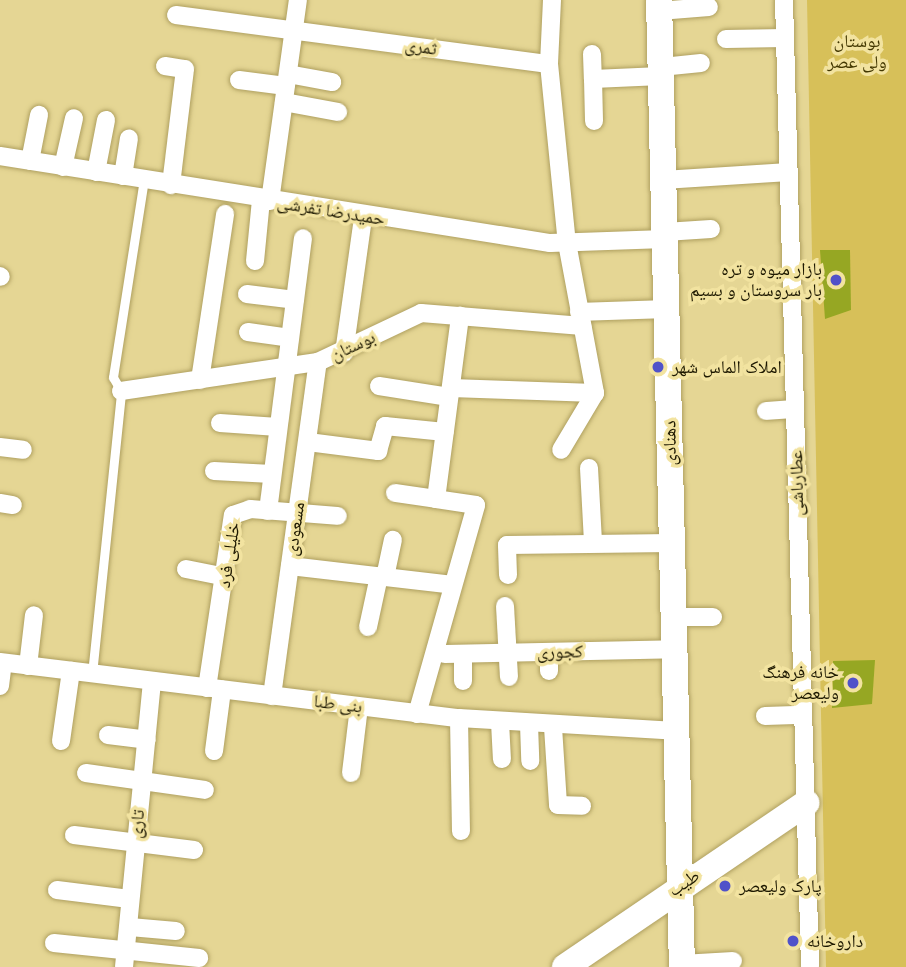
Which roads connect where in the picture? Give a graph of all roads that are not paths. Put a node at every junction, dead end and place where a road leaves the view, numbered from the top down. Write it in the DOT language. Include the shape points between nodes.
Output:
graph roads {
  1 [pos="298,0"];
  2 [pos="552,0"];
  3 [pos="784,0"];
  4 [pos="659,5"];
  5 [pos="709,7"];
  6 [pos="176,15"];
  7 [pos="294,30"];
  8 [pos="785,38"];
  9 [pos="726,39"];
  10 [pos="592,54"];
  11 [pos="701,63"];
  12 [pos="549,64"];
  13 [pos="165,66"];
  14 [pos="661,72"];
  15 [pos="593,79"];
  16 [pos="239,80"];
  17 [pos="332,82"];
  18 [pos="286,87"];
  19 [pos="338,112"];
  20 [pos="39,116"];
  21 [pos="74,118"];
  22 [pos="106,120"];
  23 [pos="594,121"];
  24 [pos="129,138"];
  25 [pos="0,156"];
  26 [pos="30,161"];
  27 [pos="63,167"];
  28 [pos="96,172"];
  29 [pos="789,172"];
  30 [pos="123,176"];
  31 [pos="144,180"];
  32 [pos="663,180"];
  33 [pos="171,185"];
  34 [pos="265,200"];
  35 [pos="225,214"];
  36 [pos="363,217"];
  37 [pos="711,229"];
  38 [pos="665,235"];
  39 [pos="303,238"];
  40 [pos="567,243"];
  41 [pos="255,261"];
  42 [pos="247,294"];
  43 [pos="295,300"];
  44 [pos="666,310"];
  45 [pos="460,316"];
  46 [pos="581,319"];
  47 [pos="248,332"];
  48 [pos="290,338"];
  49 [pos="344,353"];
  50 [pos="318,362"];
  51 [pos="286,368"];
  52 [pos="200,380"];
  53 [pos="379,386"];
  54 [pos="121,391"];
  55 [pos="450,392"];
  56 [pos="596,393"];
  57 [pos="795,409"];
  58 [pos="766,411"];
  59 [pos="220,423"];
  60 [pos="278,427"];
  61 [pos="445,432"];
  62 [pos="308,442"];
  63 [pos="0,447"];
  64 [pos="23,450"];
  65 [pos="561,450"];
  66 [pos="589,468"];
  67 [pos="214,471"];
  68 [pos="272,474"];
  69 [pos="395,493"];
  70 [pos="436,499"];
  71 [pos="268,511"];
  72 [pos="297,514"];
  73 [pos="338,516"];
  74 [pos="393,541"];
  75 [pos="593,542"];
  76 [pos="672,543"];
  77 [pos="290,566"];
  78 [pos="186,569"];
  79 [pos="508,575"];
  80 [pos="226,577"];
  81 [pos="382,577"];
  82 [pos="453,585"];
  83 [pos="505,606"];
  84 [pos="34,615"];
  85 [pos="674,617"];
  86 [pos="713,617"];
  87 [pos="368,627"];
  88 [pos="675,649"];
  89 [pos="549,652"];
  90 [pos="508,653"];
  91 [pos="445,654"];
  92 [pos="464,654"];
  93 [pos="2,662"];
  94 [pos="28,666"];
  95 [pos="71,671"];
  96 [pos="549,671"];
  97 [pos="92,674"];
  98 [pos="509,677"];
  99 [pos="152,681"];
  100 [pos="463,681"];
  101 [pos="0,686"];
  102 [pos="214,689"];
  103 [pos="272,696"];
  104 [pos="359,707"];
  105 [pos="417,714"];
  106 [pos="803,715"];
  107 [pos="765,716"];
  108 [pos="459,719"];
  109 [pos="500,722"];
  110 [pos="530,724"];
  111 [pos="553,727"];
  112 [pos="677,731"];
  113 [pos="108,736"];
  114 [pos="147,740"];
  115 [pos="61,741"];
  116 [pos="214,751"];
  117 [pos="502,760"];
  118 [pos="530,761"];
  119 [pos="86,773"];
  120 [pos="351,773"];
  121 [pos="141,782"];
  122 [pos="205,790"];
  123 [pos="806,803"];
  124 [pos="582,806"];
  125 [pos="461,831"];
  126 [pos="74,835"];
  127 [pos="135,841"];
  128 [pos="194,850"];
  129 [pos="680,886"];
  130 [pos="57,890"];
  131 [pos="129,899"];
  132 [pos="130,927"];
  133 [pos="176,931"];
  134 [pos="54,943"];
  135 [pos="199,958"];
  136 [pos="125,959"];
  137 [pos="733,961"];
  138 [pos="682,966"];
  139 [pos="565,967"];
  140 [pos="810,967"];
  1 -- 7 [label="street"];
  2 -- 12 [label="street"];
  3 -- 8 [label="street, عطارباشی"];
  4 -- 5 [label="street"];
  4 -- 14 [label="main road, دهنادی"];
  6 -- 7 [label="street, ثمری"];
  7 -- 12 [label="street, ثمری"];
  7 -- 18 [label="street"];
  8 -- 9 [label="street"];
  8 -- 29 [label="street, عطارباشی"];
  10 -- 15 [label="street"];
  11 -- 14 [label="street"];
  12 -- 40 [label="street"];
  13 -- 33 [label="street" via="185,69"];
  14 -- 15 [label="street"];
  14 -- 32 [label="main road, دهنادی"];
  15 -- 23 [label="street"];
  16 -- 18 [label="street"];
  17 -- 18 [label="street"];
  18 -- 19 [label="street"];
  18 -- 34 [label="street"];
  20 -- 26 [label="street"];
  21 -- 27 [label="street"];
  22 -- 28 [label="street"];
  24 -- 30 [label="street"];
  25 -- 26 [label="street, حمیدرضا تفرشی"];
  26 -- 27 [label="street, حمیدرضا تفرشی"];
  27 -- 28 [label="street, حمیدرضا تفرشی"];
  28 -- 30 [label="street, حمیدرضا تفرشی"];
  29 -- 32 [label="street"];
  29 -- 57 [label="street, عطارباشی"];
  30 -- 31 [label="street, حمیدرضا تفرشی"];
  31 -- 33 [label="street, حمیدرضا تفرشی"];
  31 -- 54 [label="lane" via="113,377"];
  32 -- 38 [label="main road, دهنادی"];
  33 -- 34 [label="street, حمیدرضا تفرشی"];
  34 -- 36 [label="street, حمیدرضا تفرشی"];
  34 -- 41 [label="street"];
  35 -- 52 [label="street"];
  36 -- 40 [label="street, حمیدرضا تفرشی"];
  36 -- 49 [label="street"];
  37 -- 38 [label="street, حمیدرضا تفرشی"];
  38 -- 40 [label="street, حمیدرضا تفرشی"];
  38 -- 44 [label="main road, دهنادی"];
  39 -- 43 [label="street"];
  40 -- 46 [label="street"];
  42 -- 43 [label="street"];
  43 -- 48 [label="street"];
  44 -- 46 [label="street, بوستان"];
  44 -- 76 [label="main road, دهنادی"];
  45 -- 46 [label="street, بوستان"];
  45 -- 49 [label="street, بوستان" via="421,313"];
  45 -- 55 [label="street"];
  46 -- 56 [label="street"];
  47 -- 48 [label="street"];
  48 -- 51 [label="street"];
  49 -- 50 [label="street, بوستان"];
  50 -- 51 [label="street, بوستان"];
  50 -- 62 [label="street, مسعودی"];
  51 -- 52 [label="street, بوستان"];
  51 -- 60 [label="street"];
  52 -- 54 [label="street, بوستان"];
  53 -- 55 [label="street"];
  54 -- 97 [label="lane"];
  55 -- 56 [label="street"];
  55 -- 61 [label="street"];
  56 -- 65 [label="street"];
  57 -- 58 [label="street"];
  57 -- 106 [label="street, عطارباشی"];
  59 -- 60 [label="street"];
  60 -- 68 [label="street"];
  61 -- 62 [label="street" via="385,426 377,451"];
  61 -- 70 [label="street"];
  62 -- 72 [label="street, مسعودی"];
  63 -- 64 [label="street"];
  66 -- 75 [label="street"];
  67 -- 68 [label="street"];
  68 -- 71 [label="street"];
  69 -- 70 [label="street"];
  70 -- 82 [label="street" via="476,505"];
  71 -- 72 [label="street"];
  71 -- 80 [label="street, خلیلی فرد" via="241,510 233,516"];
  72 -- 73 [label="street"];
  72 -- 77 [label="street, مسعودی"];
  74 -- 81 [label="street"];
  75 -- 76 [label="street"];
  75 -- 79 [label="street" via="507,545"];
  76 -- 85 [label="main road, دهنادی"];
  77 -- 81 [label="street"];
  77 -- 103 [label="street, مسعودی"];
  78 -- 80 [label="street"];
  80 -- 102 [label="street, خلیلی فرد"];
  81 -- 82 [label="street"];
  81 -- 87 [label="street"];
  82 -- 105 [label="street"];
  83 -- 90 [label="street"];
  84 -- 94 [label="street"];
  85 -- 86 [label="street"];
  85 -- 88 [label="main road, دهنادی"];
  88 -- 89 [label="street, کجوری"];
  88 -- 112 [label="main road, دهنادی"];
  89 -- 90 [label="street, کجوری"];
  89 -- 96 [label="street"];
  90 -- 92 [label="street, کجوری"];
  90 -- 98 [label="street"];
  91 -- 92 [label="street, کجوری"];
  92 -- 100 [label="street"];
  93 -- 94 [label="street, بنی طبا"];
  93 -- 101 [label="street"];
  94 -- 95 [label="street, بنی طبا"];
  95 -- 97 [label="street, بنی طبا"];
  95 -- 115 [label="street"];
  97 -- 99 [label="street, بنی طبا"];
  99 -- 102 [label="street, بنی طبا"];
  99 -- 114 [label="street, تاری"];
  102 -- 103 [label="street, بنی طبا"];
  102 -- 116 [label="street, خلیلی فرد"];
  103 -- 104 [label="street, بنی طبا"];
  104 -- 105 [label="street, بنی طبا"];
  104 -- 120 [label="street"];
  105 -- 108 [label="street, بنی طبا"];
  106 -- 107 [label="street"];
  106 -- 123 [label="street, عطارباشی"];
  108 -- 109 [label="street, بنی طبا"];
  108 -- 125 [label="street"];
  109 -- 110 [label="street, بنی طبا"];
  109 -- 117 [label="street"];
  110 -- 111 [label="street, بنی طبا"];
  110 -- 118 [label="street"];
  111 -- 112 [label="street, بنی طبا"];
  111 -- 124 [label="street" via="558,806"];
  112 -- 129 [label="main road, دهنادی"];
  113 -- 114 [label="street"];
  114 -- 121 [label="street, تاری"];
  119 -- 121 [label="street"];
  121 -- 122 [label="street"];
  121 -- 127 [label="street, تاری"];
  123 -- 129 [label="main road, طیب"];
  123 -- 140 [label="street, عطارباشی"];
  126 -- 127 [label="street"];
  127 -- 128 [label="street"];
  127 -- 131 [label="street, تاری"];
  129 -- 138 [label="main road, دهنادی"];
  129 -- 139 [label="main road, طیب"];
  130 -- 131 [label="street"];
  131 -- 132 [label="street, تاری"];
  132 -- 133 [label="street"];
  132 -- 136 [label="street, تاری"];
  134 -- 136 [label="street"];
  135 -- 136 [label="street"];
  137 -- 138 [label="street"];
}
